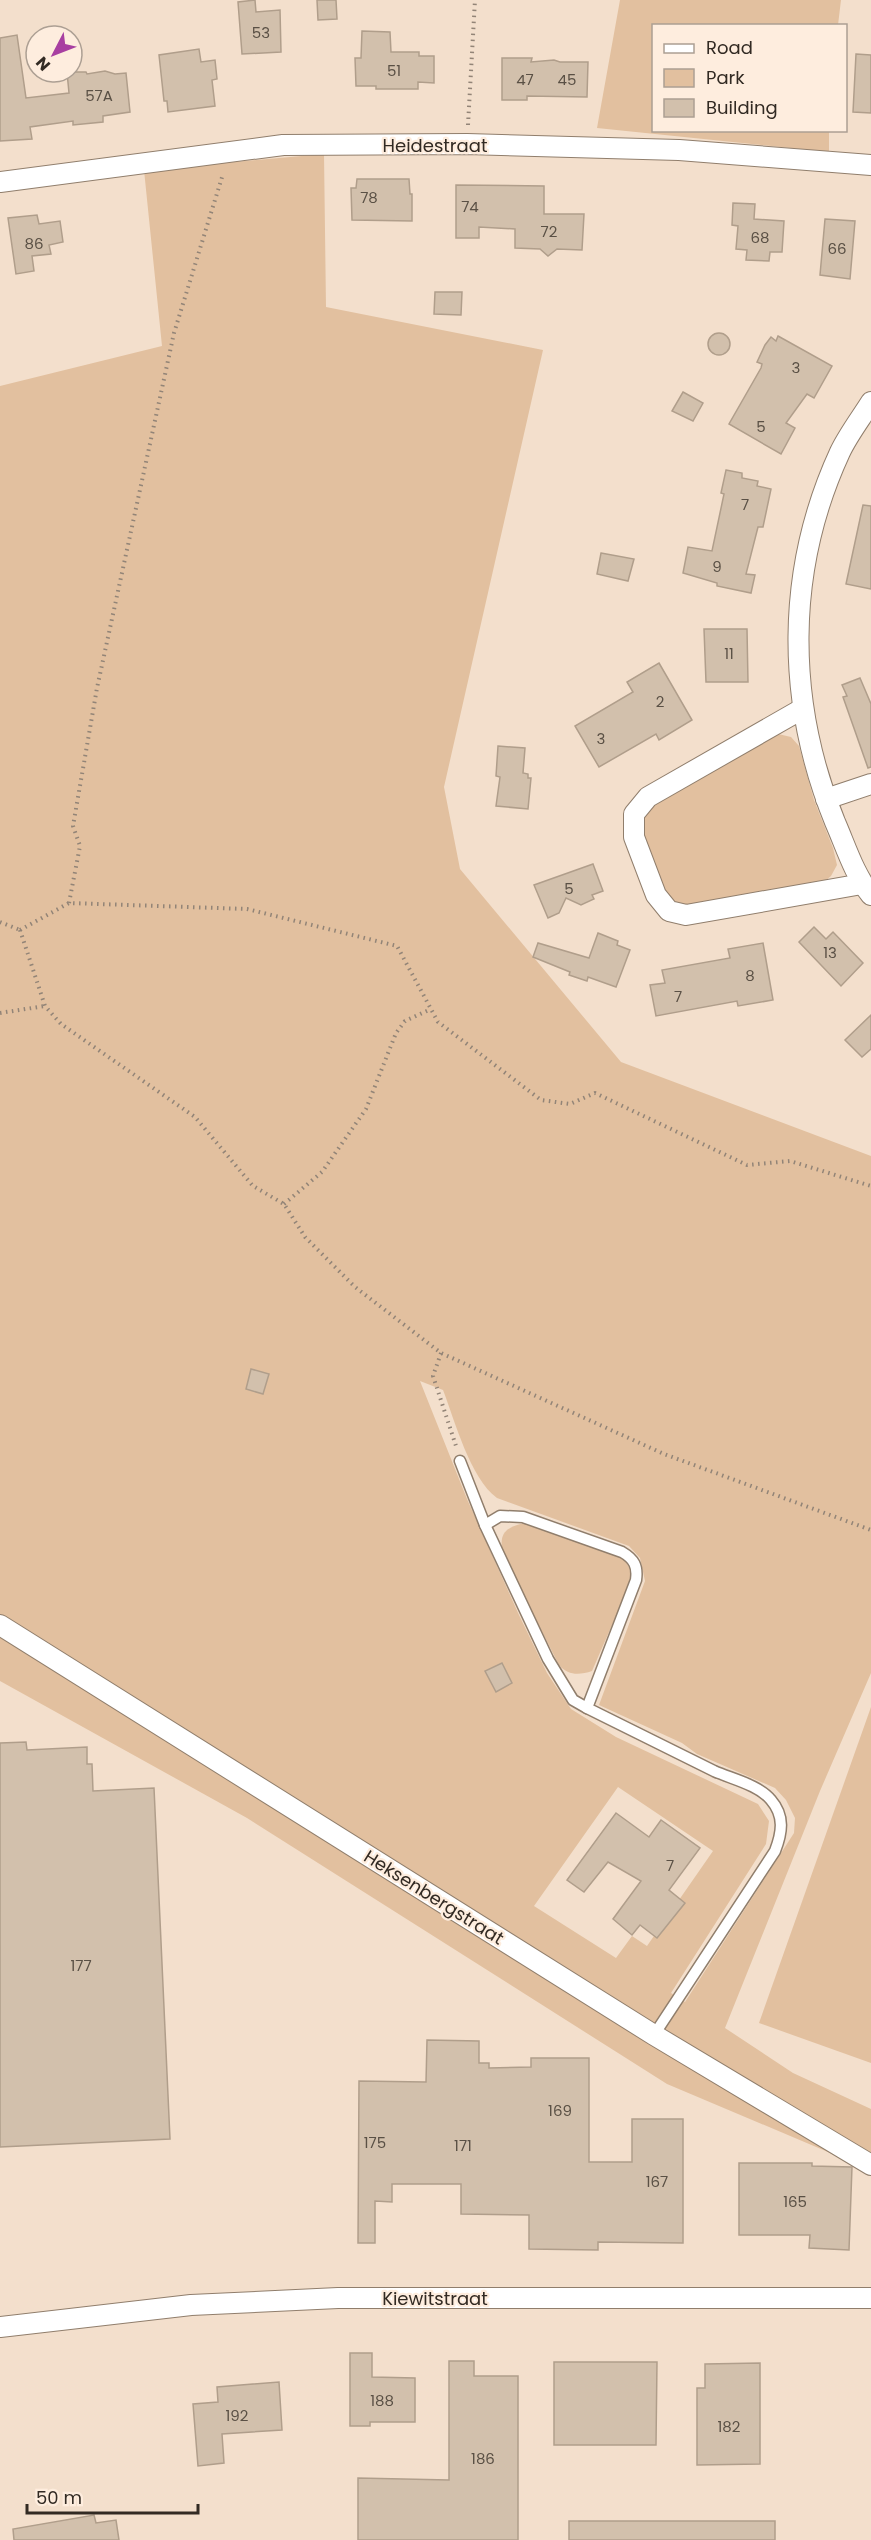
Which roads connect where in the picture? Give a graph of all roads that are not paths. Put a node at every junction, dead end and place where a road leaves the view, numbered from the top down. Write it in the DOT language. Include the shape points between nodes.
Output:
graph roads {
  1 [pos="871,165"];
  2 [pos="0,182"];
  3 [pos="871,402"];
  4 [pos="802,709"];
  5 [pos="871,784"];
  6 [pos="825,800"];
  7 [pos="867,890"];
  8 [pos="460,1461"];
  9 [pos="485,1525"];
  10 [pos="0,1625"];
  11 [pos="587,1708"];
  12 [pos="654,2035"];
  13 [pos="871,2165"];
  14 [pos="871,2298"];
  15 [pos="0,2327"];
  1 -- 2 [label="street, Heidestraat" via="679,150 467,144 283,145"];
  3 -- 4 [label="street" via="840,451 807,549 796,630"];
  4 -- 6 [label="street"];
  4 -- 7 [label="street" via="648,797 634,814 634,837 656,895 669,911 686,915"];
  5 -- 6 [label="street"];
  6 -- 7 [label="street"];
  8 -- 9 [label="lane"];
  9 -- 11 [label="lane" via="564,1688 573,1700"];
  9 -- 11 [label="lane" via="500,1516 523,1517 622,1552 635,1563 636,1580"];
  10 -- 12 [label="street, Heksenbergstraat"];
  11 -- 12 [label="lane" via="761,1791 780,1815 782,1826 775,1851"];
  12 -- 13 [label="street, Heksenbergstraat"];
  14 -- 15 [label="street, Kiewitstraat" via="338,2298 191,2305"];
}
